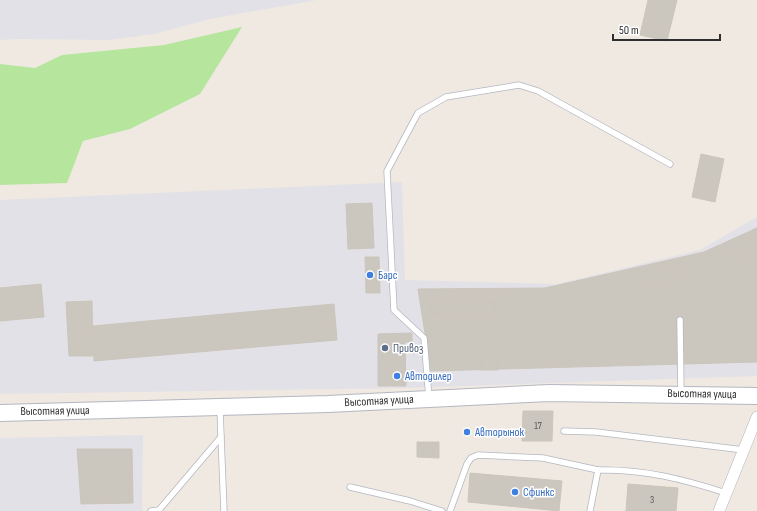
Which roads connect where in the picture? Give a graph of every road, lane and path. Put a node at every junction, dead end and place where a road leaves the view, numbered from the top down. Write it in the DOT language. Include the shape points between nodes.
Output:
graph roads {
  1 [pos="670,164"];
  2 [pos="680,320"];
  3 [pos="682,394"];
  4 [pos="757,396"];
  5 [pos="429,399"];
  6 [pos="219,407"];
  7 [pos="0,413"];
  8 [pos="757,417"];
  9 [pos="564,431"];
  10 [pos="221,437"];
  11 [pos="744,450"];
  12 [pos="598,470"];
  13 [pos="350,487"];
  14 [pos="726,493"];
  15 [pos="151,511"];
  16 [pos="224,511"];
  17 [pos="442,511"];
  18 [pos="450,511"];
  19 [pos="590,511"];
  20 [pos="719,511"];
  1 -- 5 [label="lane" via="538,91 519,85 446,97 418,113 387,171 394,310 424,338"];
  2 -- 3 [label="lane"];
  3 -- 4 [label="street, Высотная улица"];
  3 -- 5 [label="street, Высотная улица" via="549,393"];
  5 -- 6 [label="street, Высотная улица"];
  6 -- 7 [label="street, Высотная улица"];
  6 -- 10 [label="lane"];
  8 -- 11 [label="street"];
  9 -- 11 [label="lane" via="618,434"];
  10 -- 15 [label="lane" via="159,510"];
  10 -- 16 [label="lane"];
  11 -- 14 [label="street"];
  12 -- 14 [label="lane" via="624,469 682,479"];
  12 -- 18 [label="lane" via="543,458 478,455 471,458 467,464"];
  12 -- 19 [label="lane"];
  13 -- 17 [label="lane" via="410,500"];
  14 -- 20 [label="street"];
}
